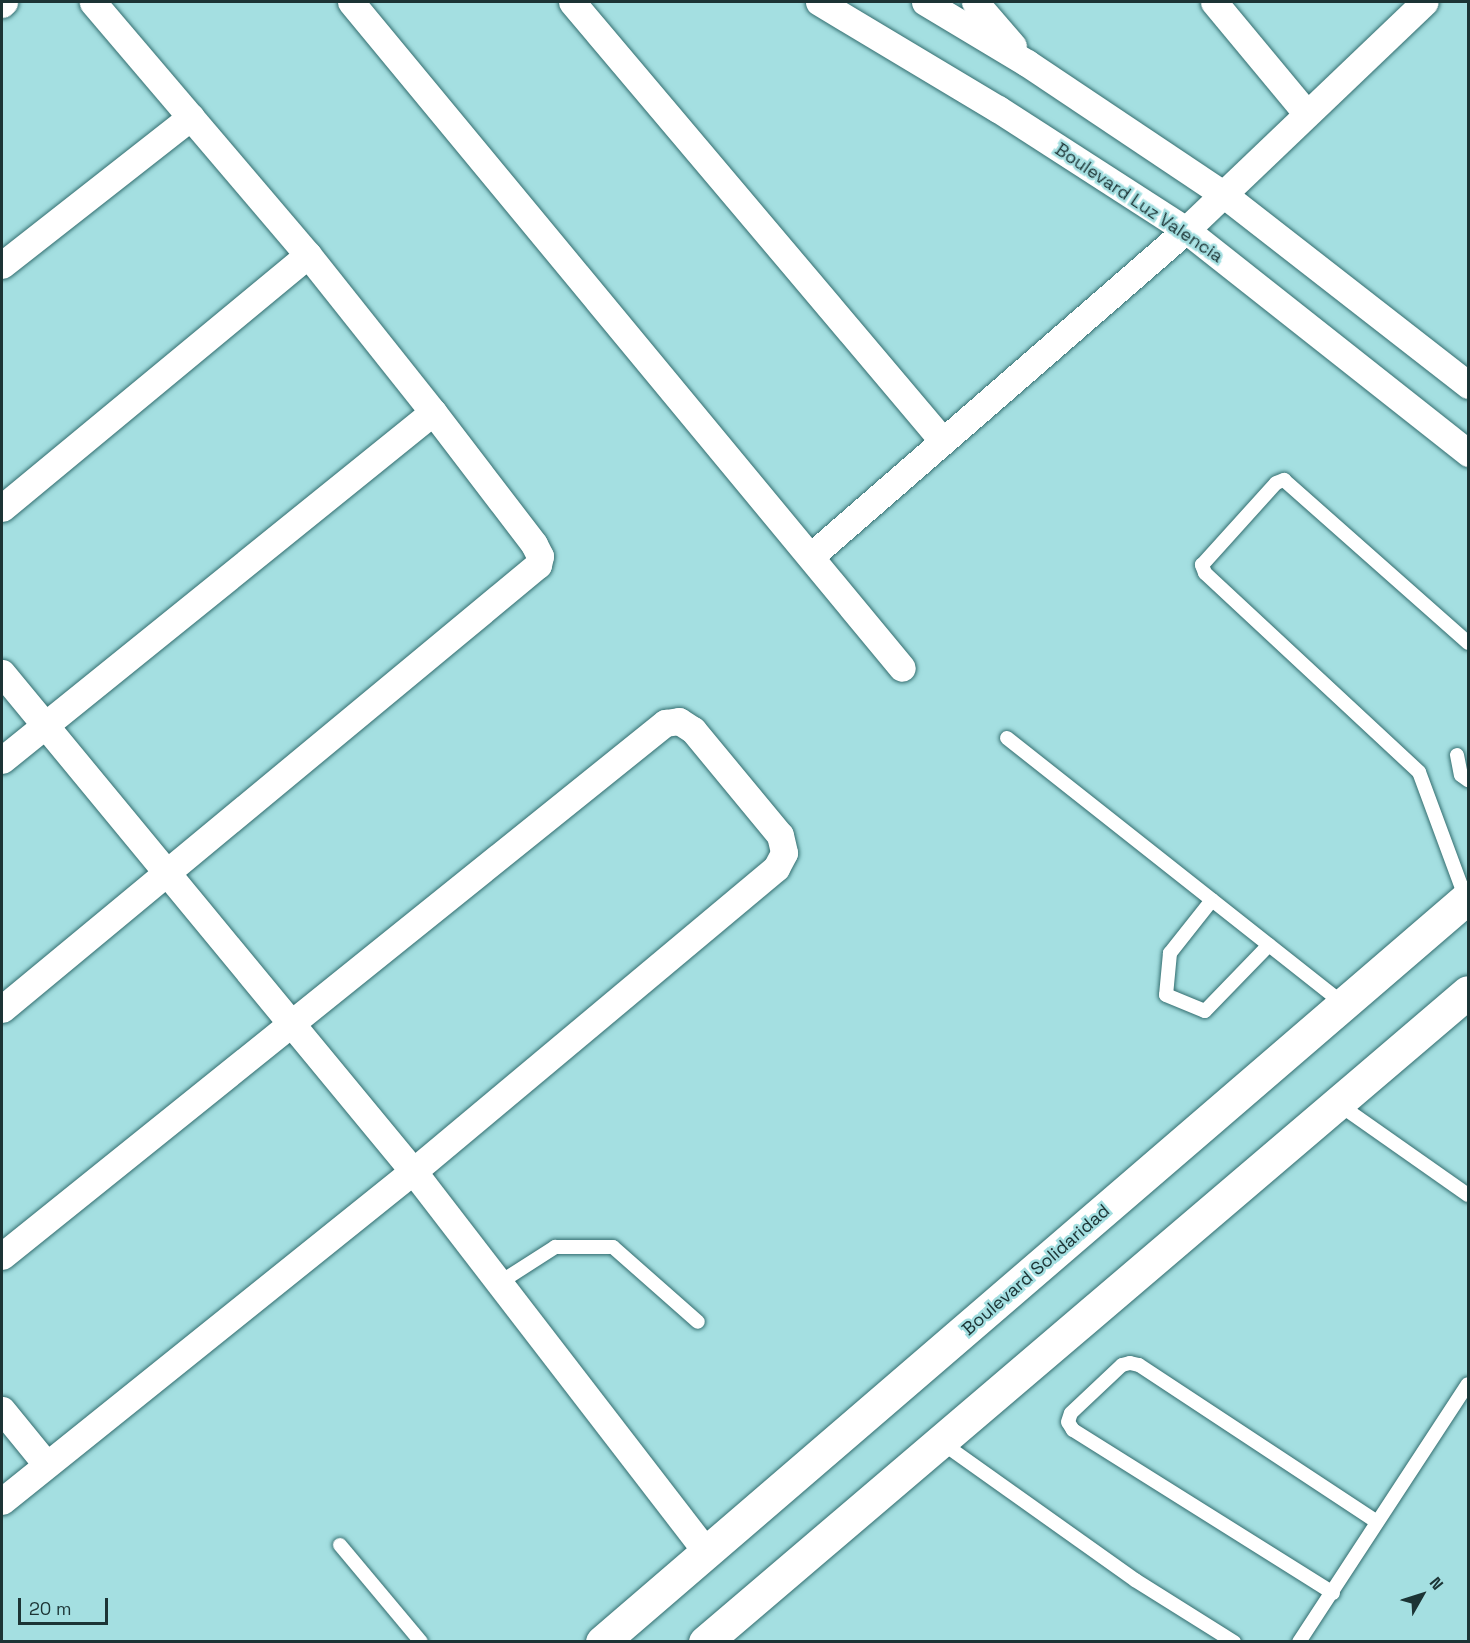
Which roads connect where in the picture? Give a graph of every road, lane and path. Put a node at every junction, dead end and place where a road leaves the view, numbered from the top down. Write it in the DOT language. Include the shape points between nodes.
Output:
graph roads {
  1 [pos="93,2"];
  2 [pos="351,2"];
  3 [pos="572,2"];
  4 [pos="819,2"];
  5 [pos="925,2"];
  6 [pos="975,2"];
  7 [pos="1214,2"];
  8 [pos="1425,2"];
  9 [pos="1027,63"];
  10 [pos="1306,113"];
  11 [pos="191,117"];
  12 [pos="1223,194"];
  13 [pos="1186,230"];
  14 [pos="308,255"];
  15 [pos="2,265"];
  16 [pos="1468,385"];
  17 [pos="433,412"];
  18 [pos="942,440"];
  19 [pos="1468,453"];
  20 [pos="2,508"];
  21 [pos="811,556"];
  22 [pos="1468,643"];
  23 [pos="902,668"];
  24 [pos="2,673"];
  25 [pos="45,724"];
  26 [pos="1007,738"];
  27 [pos="1457,754"];
  28 [pos="2,760"];
  29 [pos="1468,780"];
  30 [pos="167,872"];
  31 [pos="1467,898"];
  32 [pos="1212,900"];
  33 [pos="1269,945"];
  34 [pos="1468,992"];
  35 [pos="1344,1004"];
  36 [pos="2,1009"];
  37 [pos="293,1023"];
  38 [pos="1337,1103"];
  39 [pos="413,1171"];
  40 [pos="1468,1195"];
  41 [pos="2,1256"];
  42 [pos="499,1283"];
  43 [pos="698,1322"];
  44 [pos="1468,1384"];
  45 [pos="2,1410"];
  46 [pos="940,1441"];
  47 [pos="46,1464"];
  48 [pos="2,1501"];
  49 [pos="1377,1522"];
  50 [pos="340,1545"];
  51 [pos="707,1553"];
  52 [pos="1333,1593"];
  53 [pos="421,1641"];
  54 [pos="602,1641"];
  55 [pos="705,1641"];
  56 [pos="1234,1641"];
  57 [pos="1299,1641"];
  1 -- 11 [label="street"];
  2 -- 21 [label="street"];
  3 -- 18 [label="street"];
  4 -- 13 [label="street, Boulevard Luz Valencia" via="998,109"];
  5 -- 9 [label="street"];
  6 -- 9 [label="street"];
  7 -- 10 [label="street"];
  8 -- 10 [label="street"];
  9 -- 12 [label="street"];
  10 -- 12 [label="street"];
  11 -- 14 [label="street"];
  11 -- 15 [label="street"];
  12 -- 13 [label="street"];
  12 -- 16 [label="street"];
  13 -- 18 [label="street"];
  13 -- 19 [label="street, Boulevard Luz Valencia"];
  14 -- 17 [label="street"];
  14 -- 20 [label="street"];
  17 -- 25 [label="street"];
  17 -- 30 [label="street" via="534,544 540,556 538,565"];
  18 -- 21 [label="street"];
  21 -- 23 [label="street"];
  22 -- 31 [label="lane" via="1284,480 1276,483 1202,565 1205,573 1419,772"];
  24 -- 25 [label="street"];
  25 -- 28 [label="street"];
  25 -- 30 [label="street"];
  26 -- 32 [label="lane"];
  27 -- 29 [label="lane" via="1461,775"];
  30 -- 36 [label="street"];
  30 -- 37 [label="street"];
  31 -- 35 [label="main road, Boulevard Solidaridad"];
  32 -- 33 [label="lane"];
  32 -- 33 [label="lane" via="1170,953 1166,995 1205,1011"];
  33 -- 35 [label="lane"];
  34 -- 38 [label="main road"];
  35 -- 51 [label="main road, Boulevard Solidaridad"];
  37 -- 39 [label="street"];
  37 -- 39 [label="street" via="665,723 679,721 693,730 780,835 784,853 776,868"];
  37 -- 41 [label="street"];
  38 -- 40 [label="lane"];
  38 -- 46 [label="main road"];
  39 -- 42 [label="street"];
  39 -- 47 [label="street"];
  42 -- 43 [label="lane" via="555,1247 613,1247"];
  42 -- 51 [label="street"];
  44 -- 49 [label="lane"];
  45 -- 47 [label="street"];
  46 -- 55 [label="main road"];
  46 -- 56 [label="lane" via="1135,1580"];
  47 -- 48 [label="street"];
  49 -- 52 [label="lane"];
  49 -- 52 [label="lane" via="1139,1365 1122,1365 1071,1413 1068,1422 1072,1430"];
  50 -- 53 [label="lane"];
  51 -- 54 [label="main road, Boulevard Solidaridad"];
  52 -- 57 [label="lane"];
}
